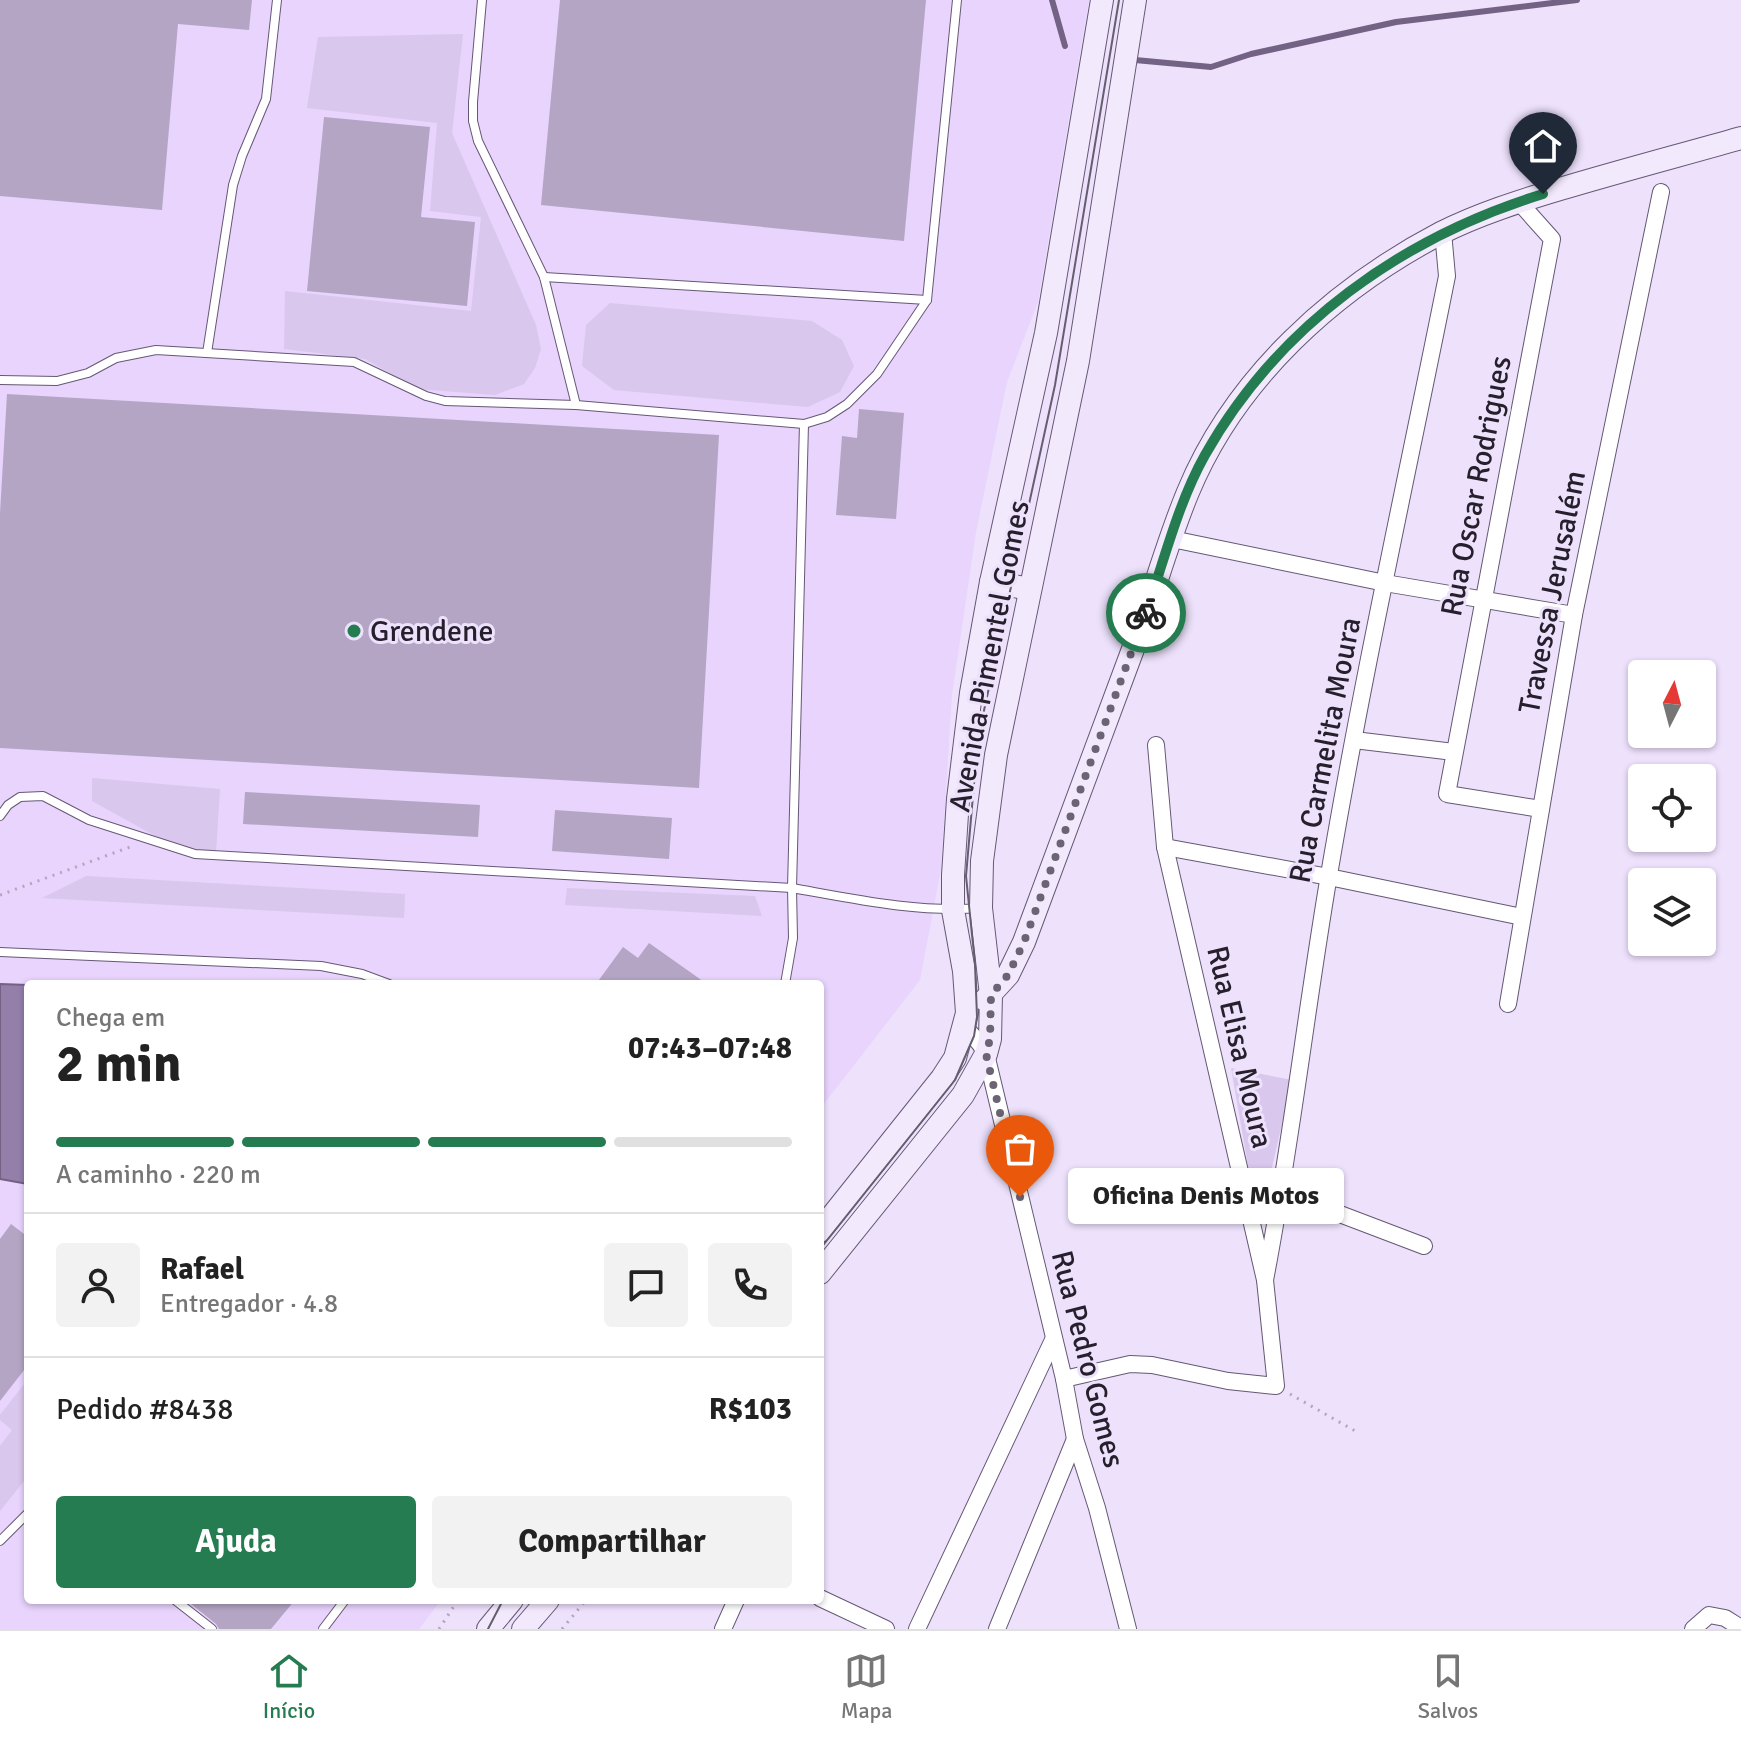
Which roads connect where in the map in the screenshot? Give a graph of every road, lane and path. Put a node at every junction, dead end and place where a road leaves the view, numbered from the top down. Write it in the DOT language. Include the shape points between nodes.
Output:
graph roads {
  1 [pos="277,0"];
  2 [pos="482,0"];
  3 [pos="957,0"];
  4 [pos="1102,0"];
  5 [pos="1135,0"];
  6 [pos="1741,138"];
  7 [pos="1661,192"];
  8 [pos="1519,202"];
  9 [pos="1443,232"];
  10 [pos="544,277"];
  11 [pos="927,300"];
  12 [pos="207,353"];
  13 [pos="0,380"];
  14 [pos="576,405"];
  15 [pos="804,424"];
  16 [pos="1172,539"];
  17 [pos="991,582"];
  18 [pos="1385,583"];
  19 [pos="1030,589"];
  20 [pos="1482,599"];
  21 [pos="1574,615"];
  22 [pos="1354,740"];
  23 [pos="1156,745"];
  24 [pos="1454,752"];
  25 [pos="1541,809"];
  26 [pos="0,816"];
  27 [pos="149,840"];
  28 [pos="1165,847"];
  29 [pos="1329,877"];
  30 [pos="792,888"];
  31 [pos="0,895"];
  32 [pos="981,908"];
  33 [pos="953,910"];
  34 [pos="1522,917"];
  35 [pos="0,952"];
  36 [pos="378,980"];
  37 [pos="786,980"];
  38 [pos="991,995"];
  39 [pos="1508,1004"];
  40 [pos="966,1020"];
  41 [pos="986,1054"];
  42 [pos="1282,1192"];
  43 [pos="824,1226"];
  44 [pos="1424,1246"];
  45 [pos="824,1268"];
  46 [pos="1265,1280"];
  47 [pos="1053,1340"];
  48 [pos="1064,1379"];
  49 [pos="1276,1386"];
  50 [pos="1357,1432"];
  51 [pos="1075,1439"];
  52 [pos="24,1517"];
  53 [pos="0,1541"];
  54 [pos="824,1600"];
  55 [pos="180,1604"];
  56 [pos="342,1604"];
  57 [pos="455,1604"];
  58 [pos="509,1604"];
  59 [pos="545,1604"];
  60 [pos="583,1604"];
  61 [pos="734,1604"];
  62 [pos="1741,1628"];
  63 [pos="212,1629"];
  64 [pos="323,1629"];
  65 [pos="439,1629"];
  66 [pos="488,1629"];
  67 [pos="523,1629"];
  68 [pos="562,1629"];
  69 [pos="723,1629"];
  70 [pos="886,1629"];
  71 [pos="917,1629"];
  72 [pos="997,1629"];
  73 [pos="1128,1629"];
  74 [pos="1693,1629"];
  1 -- 12 [label="lane" via="266,99 233,185"];
  2 -- 10 [label="lane" via="473,121"];
  3 -- 11 [label="lane"];
  4 -- 17 [label="main road, Avenida Pimentel Gomes" via="1046,333"];
  5 -- 19 [label="main road, Avenida Pimentel Gomes" via="1078,361"];
  6 -- 8 [label="main road"];
  7 -- 21 [label="street, Travessa Jerusalém"];
  8 -- 9 [label="main road"];
  8 -- 20 [label="street, Rua Oscar Rodrigues" via="1552,239"];
  9 -- 16 [label="main road" via="1352,289 1276,359 1205,455"];
  9 -- 18 [label="street, Rua Carmelita Moura" via="1447,276"];
  10 -- 11 [label="lane"];
  10 -- 14 [label="lane"];
  11 -- 15 [label="lane" via="877,374 847,404"];
  12 -- 13 [label="lane" via="156,350 116,358 57,381"];
  12 -- 14 [label="lane" via="354,362 445,401"];
  14 -- 15 [label="lane"];
  15 -- 30 [label="lane"];
  16 -- 18 [label="street"];
  16 -- 38 [label="main road" via="1024,942"];
  17 -- 19 [label="main road"];
  17 -- 33 [label="main road, Avenida Pimentel Gomes" via="958,799"];
  18 -- 20 [label="street"];
  18 -- 22 [label="street, Rua Carmelita Moura"];
  19 -- 32 [label="main road, Avenida Pimentel Gomes" via="996,755"];
  20 -- 21 [label="street"];
  20 -- 24 [label="street, Rua Oscar Rodrigues"];
  21 -- 25 [label="street, Travessa Jerusalém"];
  22 -- 24 [label="street"];
  22 -- 29 [label="street, Rua Carmelita Moura"];
  23 -- 28 [label="street, Rua Elisa Moura"];
  24 -- 25 [label="street, Rua Oscar Rodrigues" via="1447,794"];
  25 -- 34 [label="street, Travessa Jerusalém"];
  26 -- 27 [label="lane" via="20,797 43,796 89,820"];
  27 -- 30 [label="lane" via="195,854"];
  27 -- 31 [label="path"];
  28 -- 29 [label="street"];
  28 -- 46 [label="street, Rua Elisa Moura"];
  29 -- 34 [label="street"];
  29 -- 42 [label="street, Rua Carmelita Moura"];
  30 -- 33 [label="lane"];
  30 -- 37 [label="lane" via="793,938"];
  32 -- 33 [label="lane"];
  32 -- 38 [label="main road, Avenida Pimentel Gomes"];
  33 -- 40 [label="main road, Avenida Pimentel Gomes"];
  34 -- 39 [label="street, Travessa Jerusalém"];
  35 -- 36 [label="lane" via="321,966"];
  38 -- 40 [label="main road"];
  38 -- 41 [label="main road, Avenida Pimentel Gomes"];
  40 -- 41 [label="street"];
  40 -- 43 [label="main road, Avenida Pimentel Gomes" via="955,1058 942,1078"];
  41 -- 45 [label="main road, Avenida Pimentel Gomes" via="963,1095"];
  41 -- 47 [label="street, Rua Pedro Gomes"];
  42 -- 44 [label="street"];
  42 -- 46 [label="street, Rua Carmelita Moura"];
  46 -- 49 [label="street, Rua Elisa Moura"];
  47 -- 48 [label="street, Rua Pedro Gomes"];
  47 -- 71 [label="street"];
  48 -- 49 [label="street" via="1130,1364"];
  48 -- 51 [label="street, Rua Pedro Gomes"];
  49 -- 50 [label="path"];
  51 -- 72 [label="street"];
  51 -- 73 [label="street, Rua Pedro Gomes"];
  52 -- 53 [label="lane"];
  54 -- 70 [label="street"];
  55 -- 63 [label="lane"];
  56 -- 64 [label="lane"];
  57 -- 65 [label="path"];
  58 -- 66 [label="main road"];
  59 -- 67 [label="main road"];
  60 -- 68 [label="path"];
  61 -- 69 [label="street"];
  62 -- 74 [label="street" via="1709,1615"];
}
